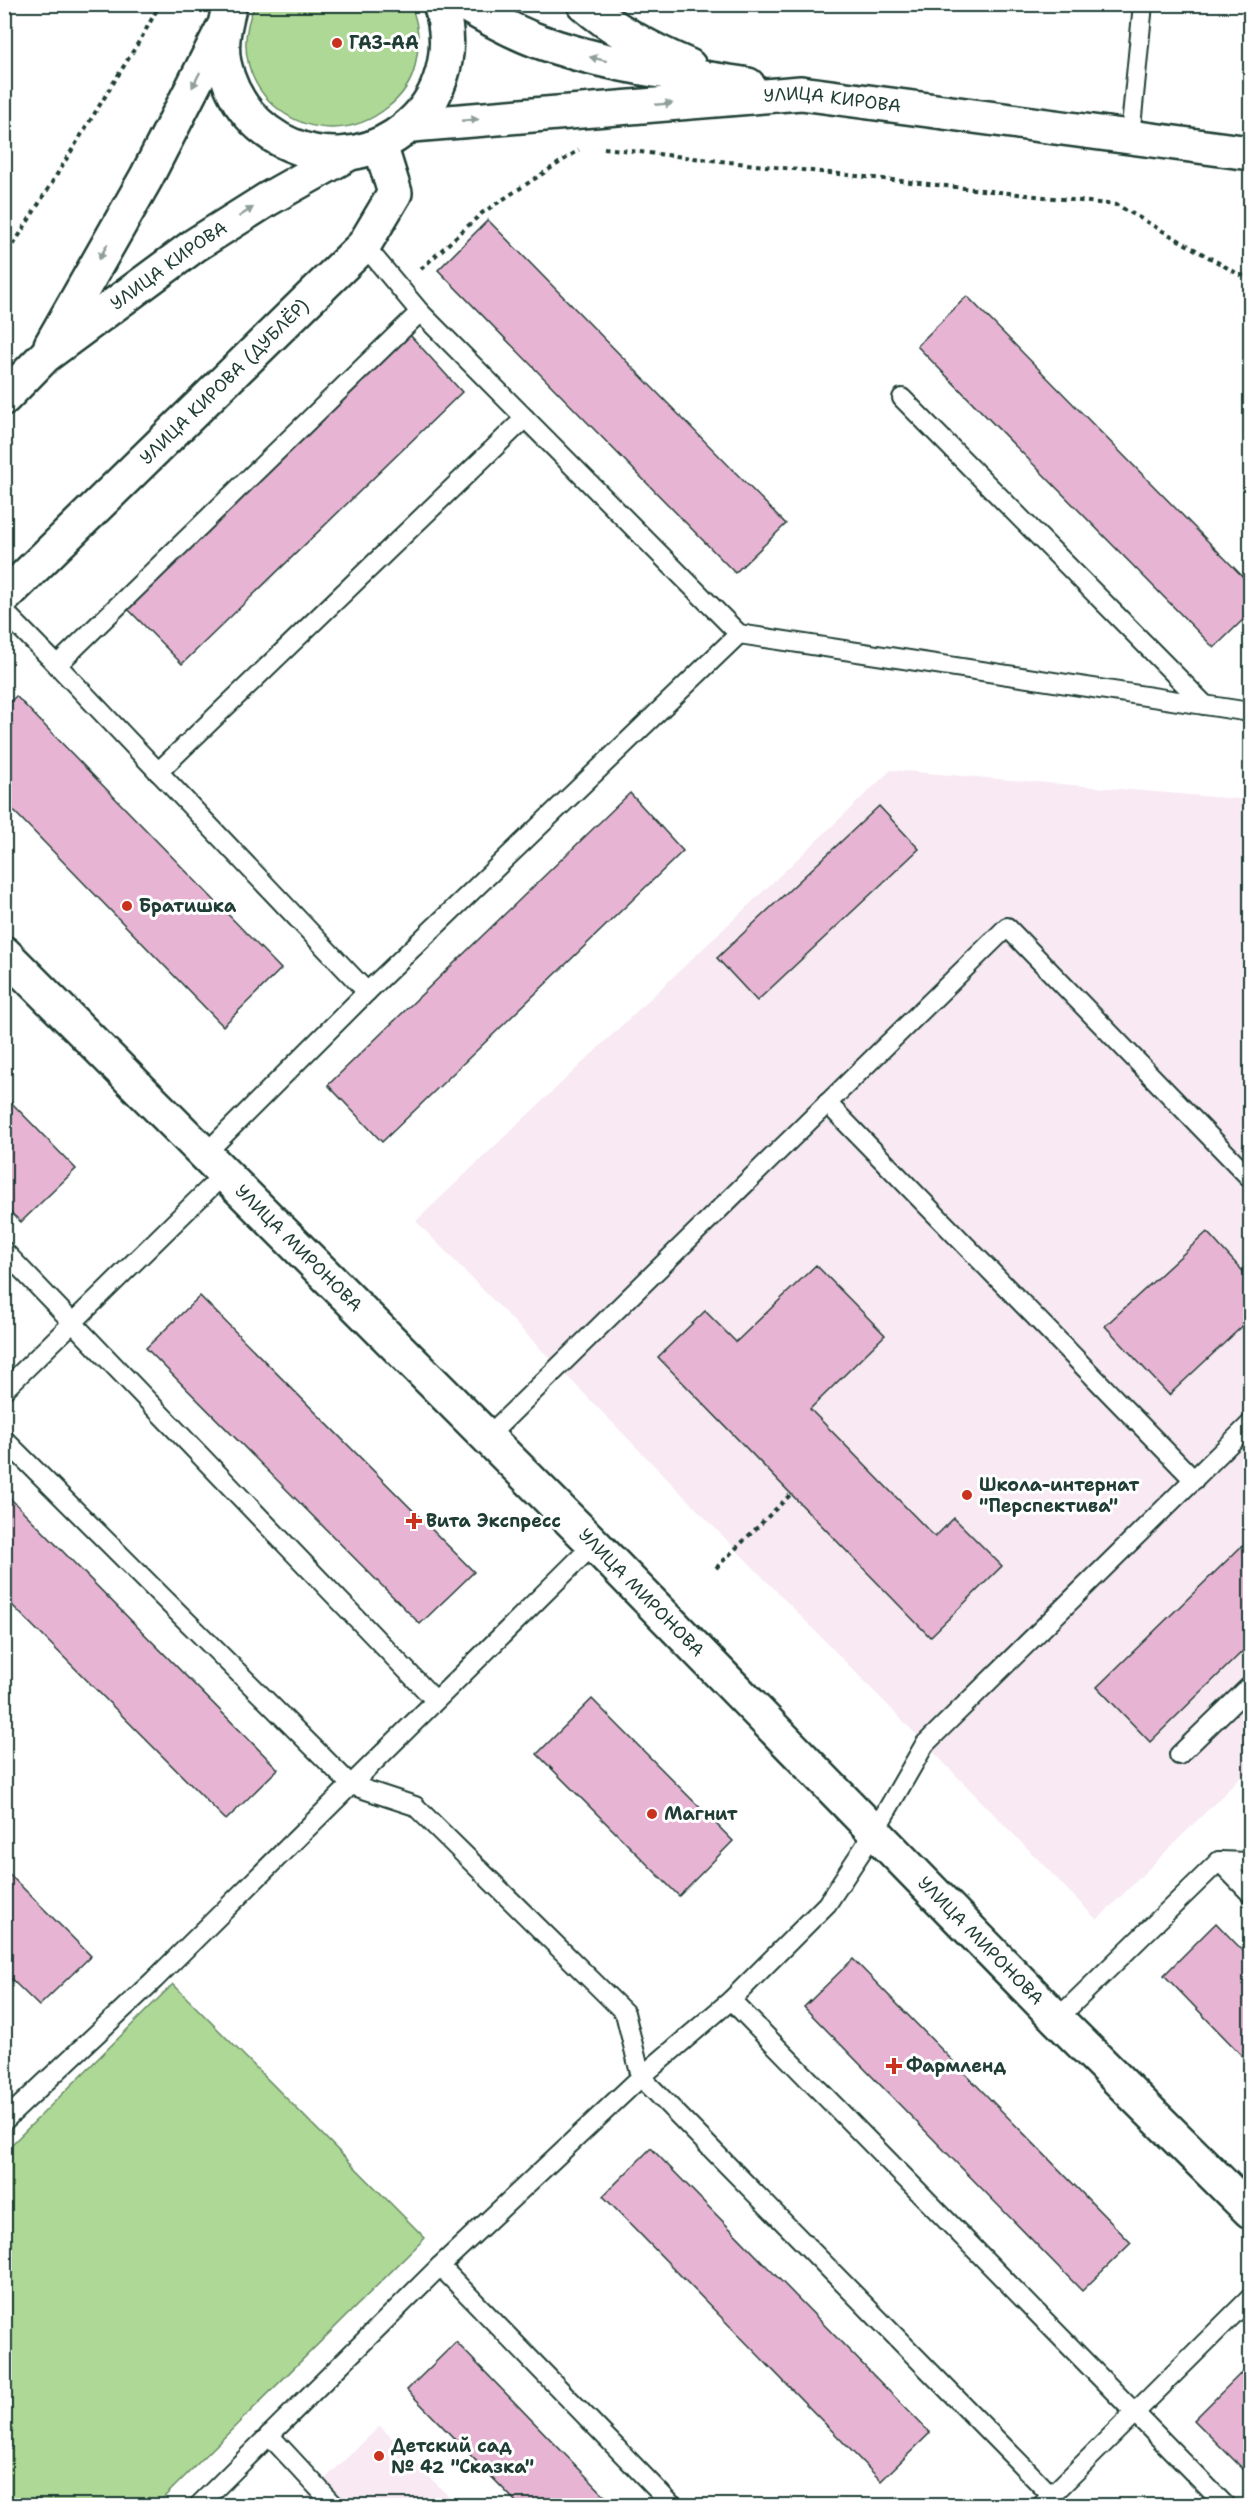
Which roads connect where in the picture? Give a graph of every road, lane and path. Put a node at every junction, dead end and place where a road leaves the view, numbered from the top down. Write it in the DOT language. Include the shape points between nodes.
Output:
graph roads {
  1 [pos="160,4"];
  2 [pos="440,4"];
  3 [pos="464,4"];
  4 [pos="584,4"];
  5 [pos="1143,4"];
  6 [pos="227,16"];
  7 [pos="723,81"];
  8 [pos="801,93"];
  9 [pos="412,125"];
  10 [pos="1130,137"];
  11 [pos="380,146"];
  12 [pos="601,148"];
  13 [pos="582,149"];
  14 [pos="1251,153"];
  15 [pos="348,154"];
  16 [pos="364,245"];
  17 [pos="4,260"];
  18 [pos="1251,276"];
  19 [pos="401,288"];
  20 [pos="420,312"];
  21 [pos="45,356"];
  22 [pos="4,398"];
  23 [pos="902,398"];
  24 [pos="525,418"];
  25 [pos="4,597"];
  26 [pos="4,611"];
  27 [pos="739,634"];
  28 [pos="57,666"];
  29 [pos="1205,705"];
  30 [pos="1251,712"];
  31 [pos="158,772"];
  32 [pos="4,952"];
  33 [pos="367,992"];
  34 [pos="827,1103"];
  35 [pos="214,1165"];
  36 [pos="1251,1178"];
  37 [pos="4,1251"];
  38 [pos="72,1322"];
  39 [pos="4,1390"];
  40 [pos="1251,1424"];
  41 [pos="486,1438"];
  42 [pos="4,1439"];
  43 [pos="1194,1480"];
  44 [pos="791,1494"];
  45 [pos="594,1544"];
  46 [pos="716,1568"];
  47 [pos="1251,1686"];
  48 [pos="435,1700"];
  49 [pos="1179,1755"];
  50 [pos="351,1785"];
  51 [pos="875,1830"];
  52 [pos="1219,1861"];
  53 [pos="1251,1862"];
  54 [pos="1251,1893"];
  55 [pos="730,2000"];
  56 [pos="1057,2019"];
  57 [pos="641,2077"];
  58 [pos="4,2121"];
  59 [pos="1251,2211"];
  60 [pos="440,2266"];
  61 [pos="1251,2298"];
  62 [pos="1136,2413"];
  63 [pos="269,2435"];
  64 [pos="1046,2500"];
  65 [pos="198,2505"];
  66 [pos="335,2505"];
  67 [pos="673,2505"];
  68 [pos="1226,2505"];
  1 -- 17 [label="path"];
  2 -- 9 [label="main road" via="446,23 447,60 435,96"];
  7 -- 3 [label="main road, one-way" via="597,59 537,41"];
  4 -- 7 [label="main road" via="657,52"];
  5 -- 10 [label="lane"];
  6 -- 15 [label="main road" via="224,62 235,94 255,122 282,142 314,153"];
  6 -- 21 [label="main road, one-way" via="146,178"];
  7 -- 8 [label="main road"];
  9 -- 8 [label="main road, УЛИЦА КИРОВА, one-way"];
  8 -- 10 [label="main road, УЛИЦА КИРОВА"];
  9 -- 11 [label="main road"];
  10 -- 14 [label="main road, УЛИЦА КИРОВА"];
  11 -- 15 [label="main road"];
  11 -- 16 [label="main road, УЛИЦА КИРОВА (ДУБЛЁР)" via="395,193"];
  12 -- 18 [label="path" via="1117,205 1240,275"];
  13 -- 19 [label="path" via="482,213"];
  21 -- 15 [label="main road, УЛИЦА КИРОВА, one-way" via="195,245"];
  16 -- 19 [label="lane"];
  16 -- 25 [label="main road, УЛИЦА КИРОВА (ДУБЛЁР)"];
  19 -- 20 [label="lane"];
  20 -- 24 [label="lane"];
  20 -- 28 [label="lane"];
  21 -- 22 [label="main road, УЛИЦА КИРОВА"];
  23 -- 29 [label="lane"];
  24 -- 27 [label="lane"];
  24 -- 31 [label="lane"];
  26 -- 28 [label="lane"];
  27 -- 29 [label="lane"];
  27 -- 33 [label="lane"];
  28 -- 31 [label="lane"];
  29 -- 30 [label="lane"];
  31 -- 33 [label="lane"];
  32 -- 35 [label="main road, УЛИЦА МИРОНОВА"];
  33 -- 35 [label="lane"];
  34 -- 36 [label="lane" via="1007,927"];
  34 -- 41 [label="lane"];
  34 -- 43 [label="lane"];
  35 -- 38 [label="lane"];
  35 -- 41 [label="main road, УЛИЦА МИРОНОВА"];
  37 -- 38 [label="lane"];
  38 -- 39 [label="lane"];
  38 -- 48 [label="lane"];
  40 -- 43 [label="lane"];
  41 -- 45 [label="main road, УЛИЦА МИРОНОВА"];
  42 -- 50 [label="lane"];
  43 -- 51 [label="lane" via="925,1744"];
  44 -- 46 [label="path"];
  45 -- 48 [label="lane"];
  45 -- 51 [label="main road, УЛИЦА МИРОНОВА"];
  47 -- 49 [label="lane"];
  48 -- 50 [label="lane"];
  50 -- 57 [label="lane" via="415,1806 625,2013"];
  50 -- 58 [label="lane" via="154,1980"];
  51 -- 55 [label="lane" via="827,1904"];
  51 -- 56 [label="main road, УЛИЦА МИРОНОВА"];
  52 -- 53 [label="lane"];
  52 -- 54 [label="lane"];
  52 -- 56 [label="lane"];
  55 -- 57 [label="lane"];
  55 -- 62 [label="lane"];
  56 -- 59 [label="main road, УЛИЦА МИРОНОВА"];
  57 -- 60 [label="lane"];
  57 -- 64 [label="lane"];
  60 -- 63 [label="lane"];
  60 -- 67 [label="lane"];
  61 -- 62 [label="lane"];
  62 -- 64 [label="lane"];
  62 -- 68 [label="lane"];
  63 -- 65 [label="lane"];
  63 -- 66 [label="lane"];
}
